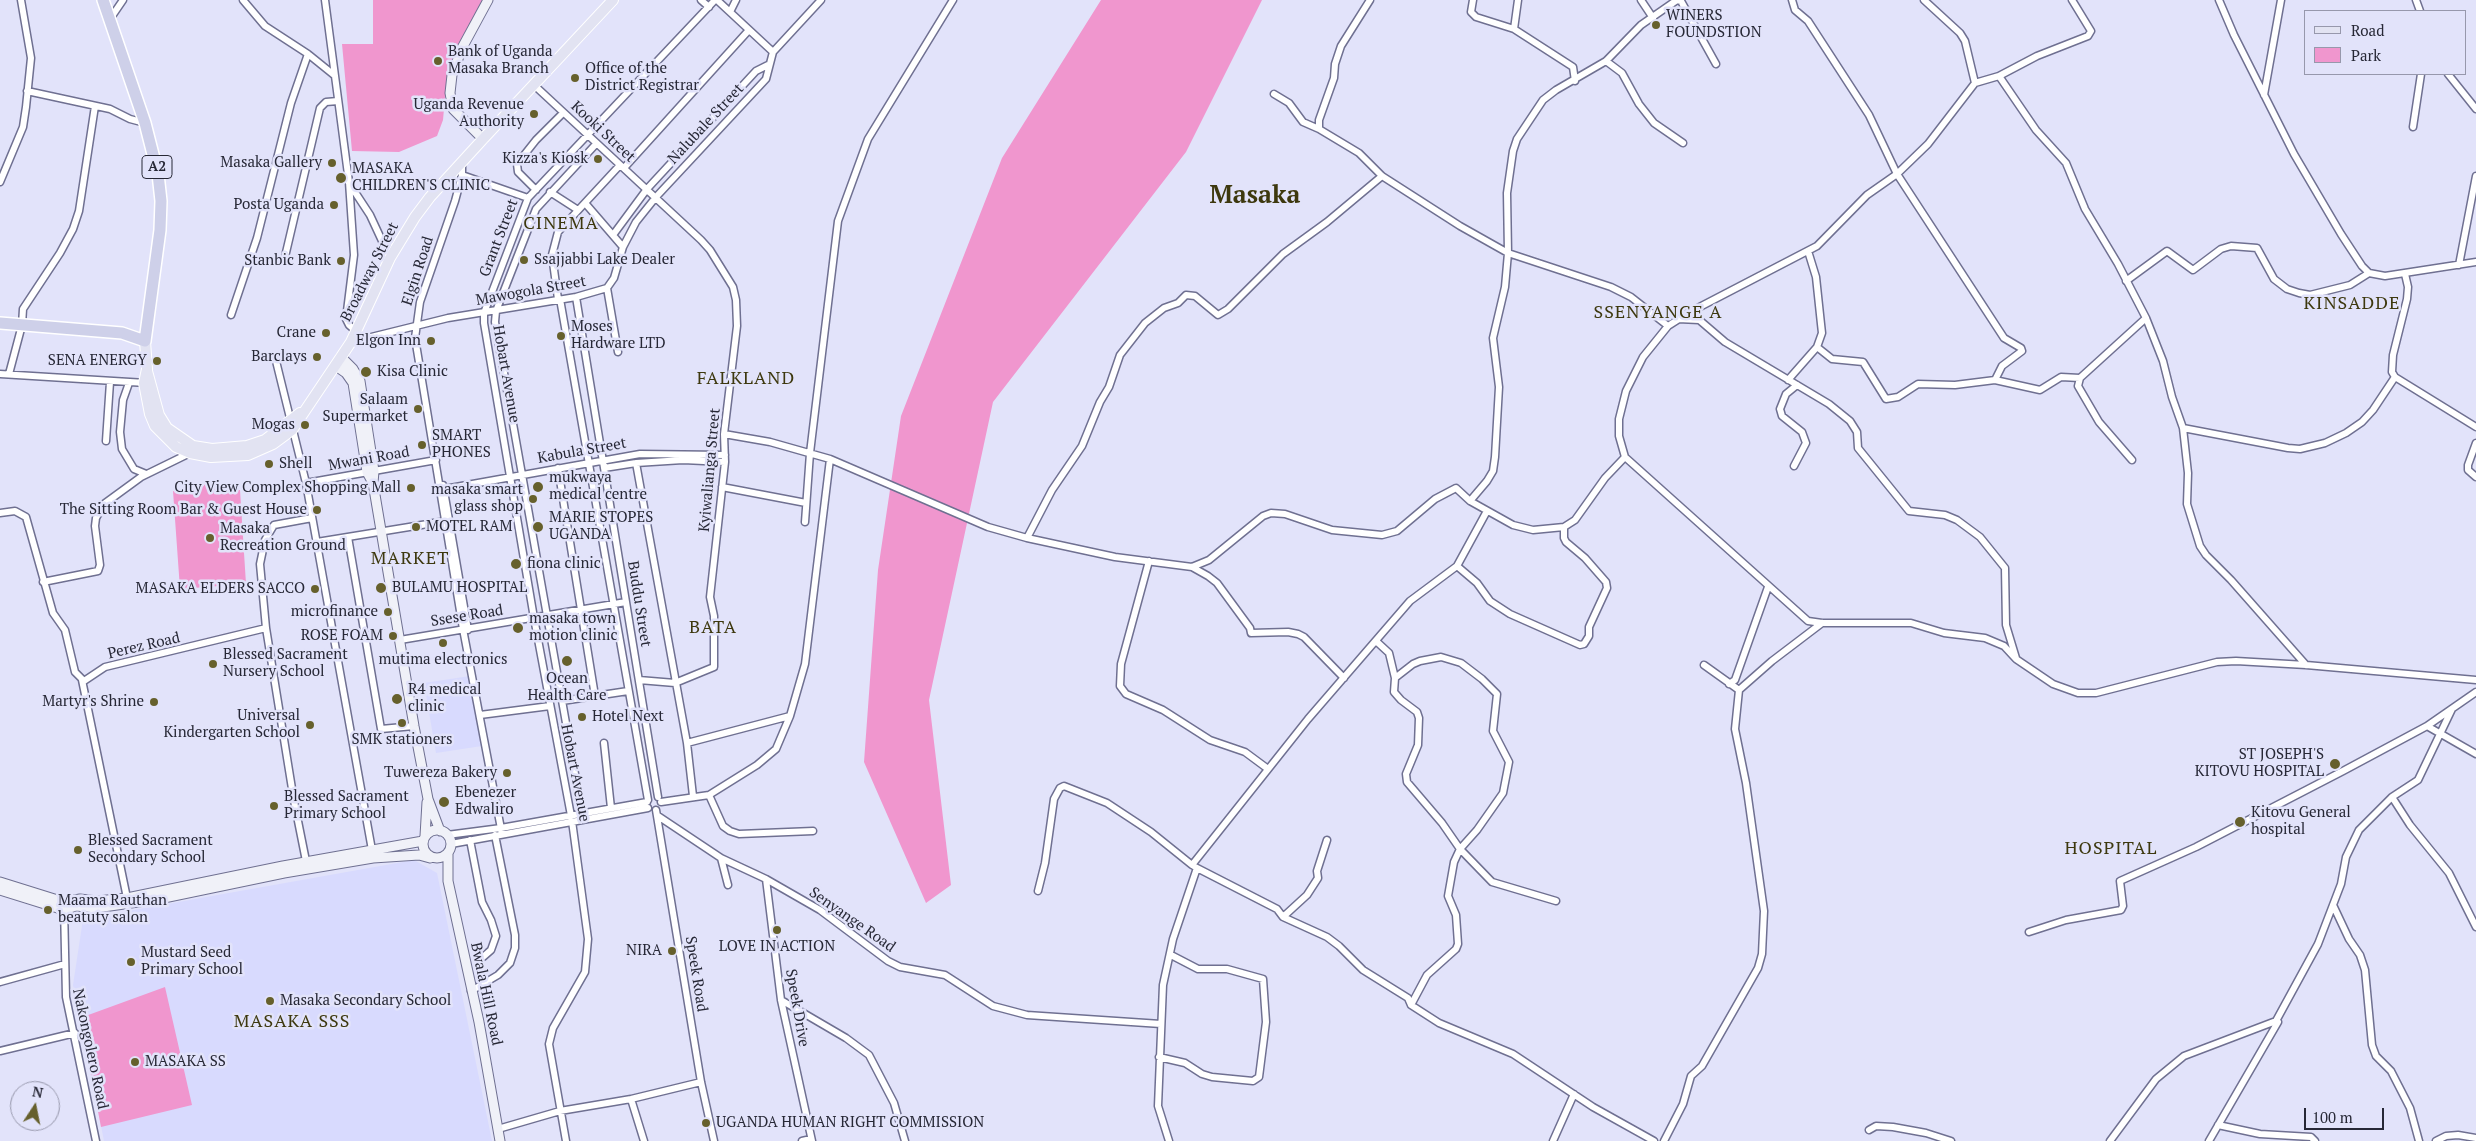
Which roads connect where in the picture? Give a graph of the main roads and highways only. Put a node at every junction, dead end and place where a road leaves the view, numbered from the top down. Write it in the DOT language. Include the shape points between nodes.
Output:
graph roads {
  1 [pos="102,0"];
  2 [pos="613,0"];
  3 [pos="0,323"];
  4 [pos="146,326"];
  5 [pos="122,333"];
  6 [pos="145,341"];
  1 -- 4 [label="highway, A2" via="145,123 158,174 160,230"];
  2 -- 6 [label="main road, Broadway Street / A2" via="415,217 390,258 339,362 305,410 273,444 211,458 176,447 155,426 150,414"];
  3 -- 5 [label="highway"];
  4 -- 5 [label="highway"];
  4 -- 6 [label="highway, A2"];
  5 -- 6 [label="highway"];
}
